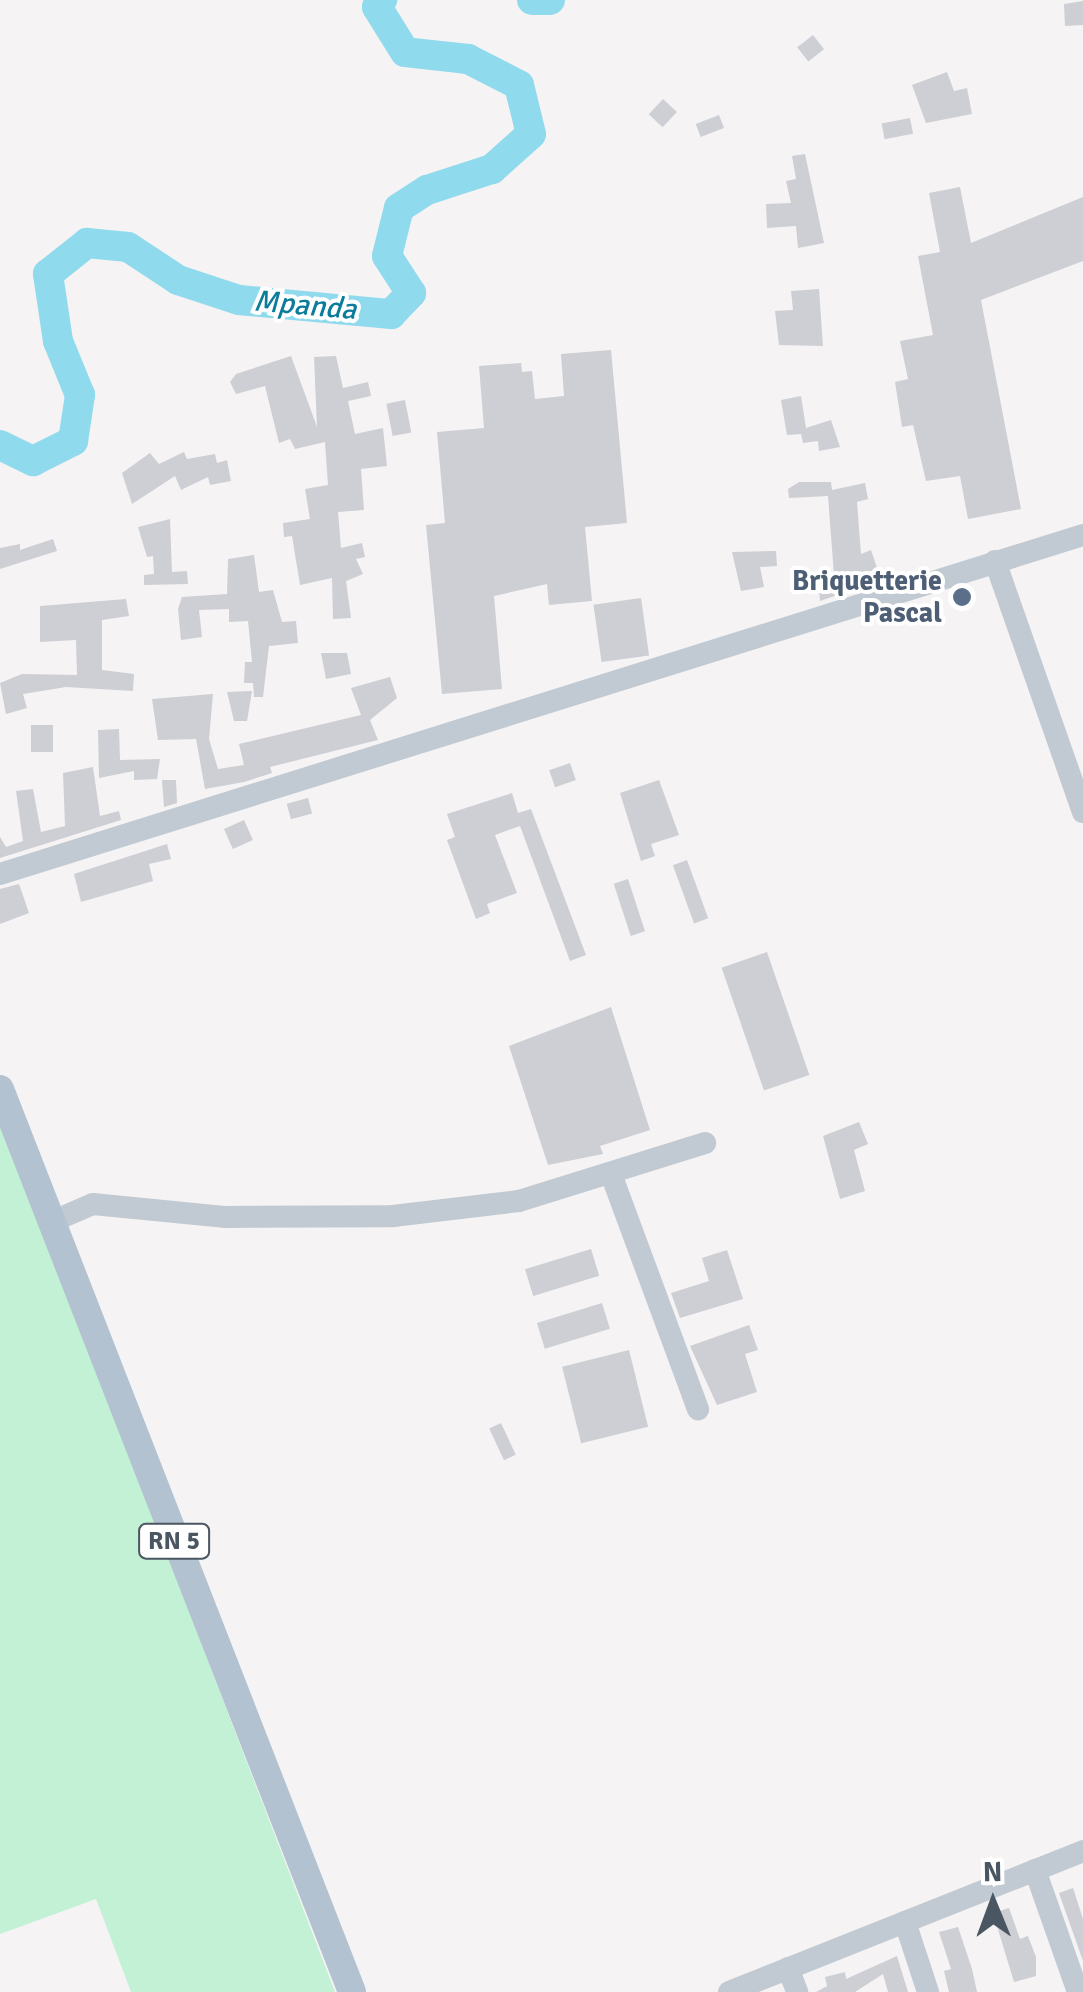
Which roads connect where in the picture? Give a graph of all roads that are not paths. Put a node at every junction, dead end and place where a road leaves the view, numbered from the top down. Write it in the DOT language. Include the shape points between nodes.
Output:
graph roads {
  1 [pos="1083,535"];
  2 [pos="996,561"];
  3 [pos="1083,812"];
  4 [pos="0,874"];
  5 [pos="0,1089"];
  6 [pos="705,1143"];
  7 [pos="611,1174"];
  8 [pos="50,1223"];
  9 [pos="698,1409"];
  10 [pos="1083,1851"];
  11 [pos="1036,1870"];
  12 [pos="905,1922"];
  13 [pos="788,1968"];
  14 [pos="352,1992"];
  15 [pos="728,1992"];
  16 [pos="797,1992"];
  17 [pos="928,1992"];
  18 [pos="1078,1992"];
  1 -- 2 [label="street"];
  2 -- 3 [label="street"];
  2 -- 4 [label="street"];
  5 -- 8 [label="main road, RN 5"];
  6 -- 7 [label="street"];
  7 -- 8 [label="street" via="519,1201 393,1216 226,1218 93,1204"];
  7 -- 9 [label="street"];
  8 -- 14 [label="main road, RN 5"];
  10 -- 11 [label="street"];
  11 -- 12 [label="street"];
  11 -- 18 [label="street"];
  12 -- 13 [label="street"];
  12 -- 17 [label="street"];
  13 -- 15 [label="street"];
  13 -- 16 [label="street"];
}
